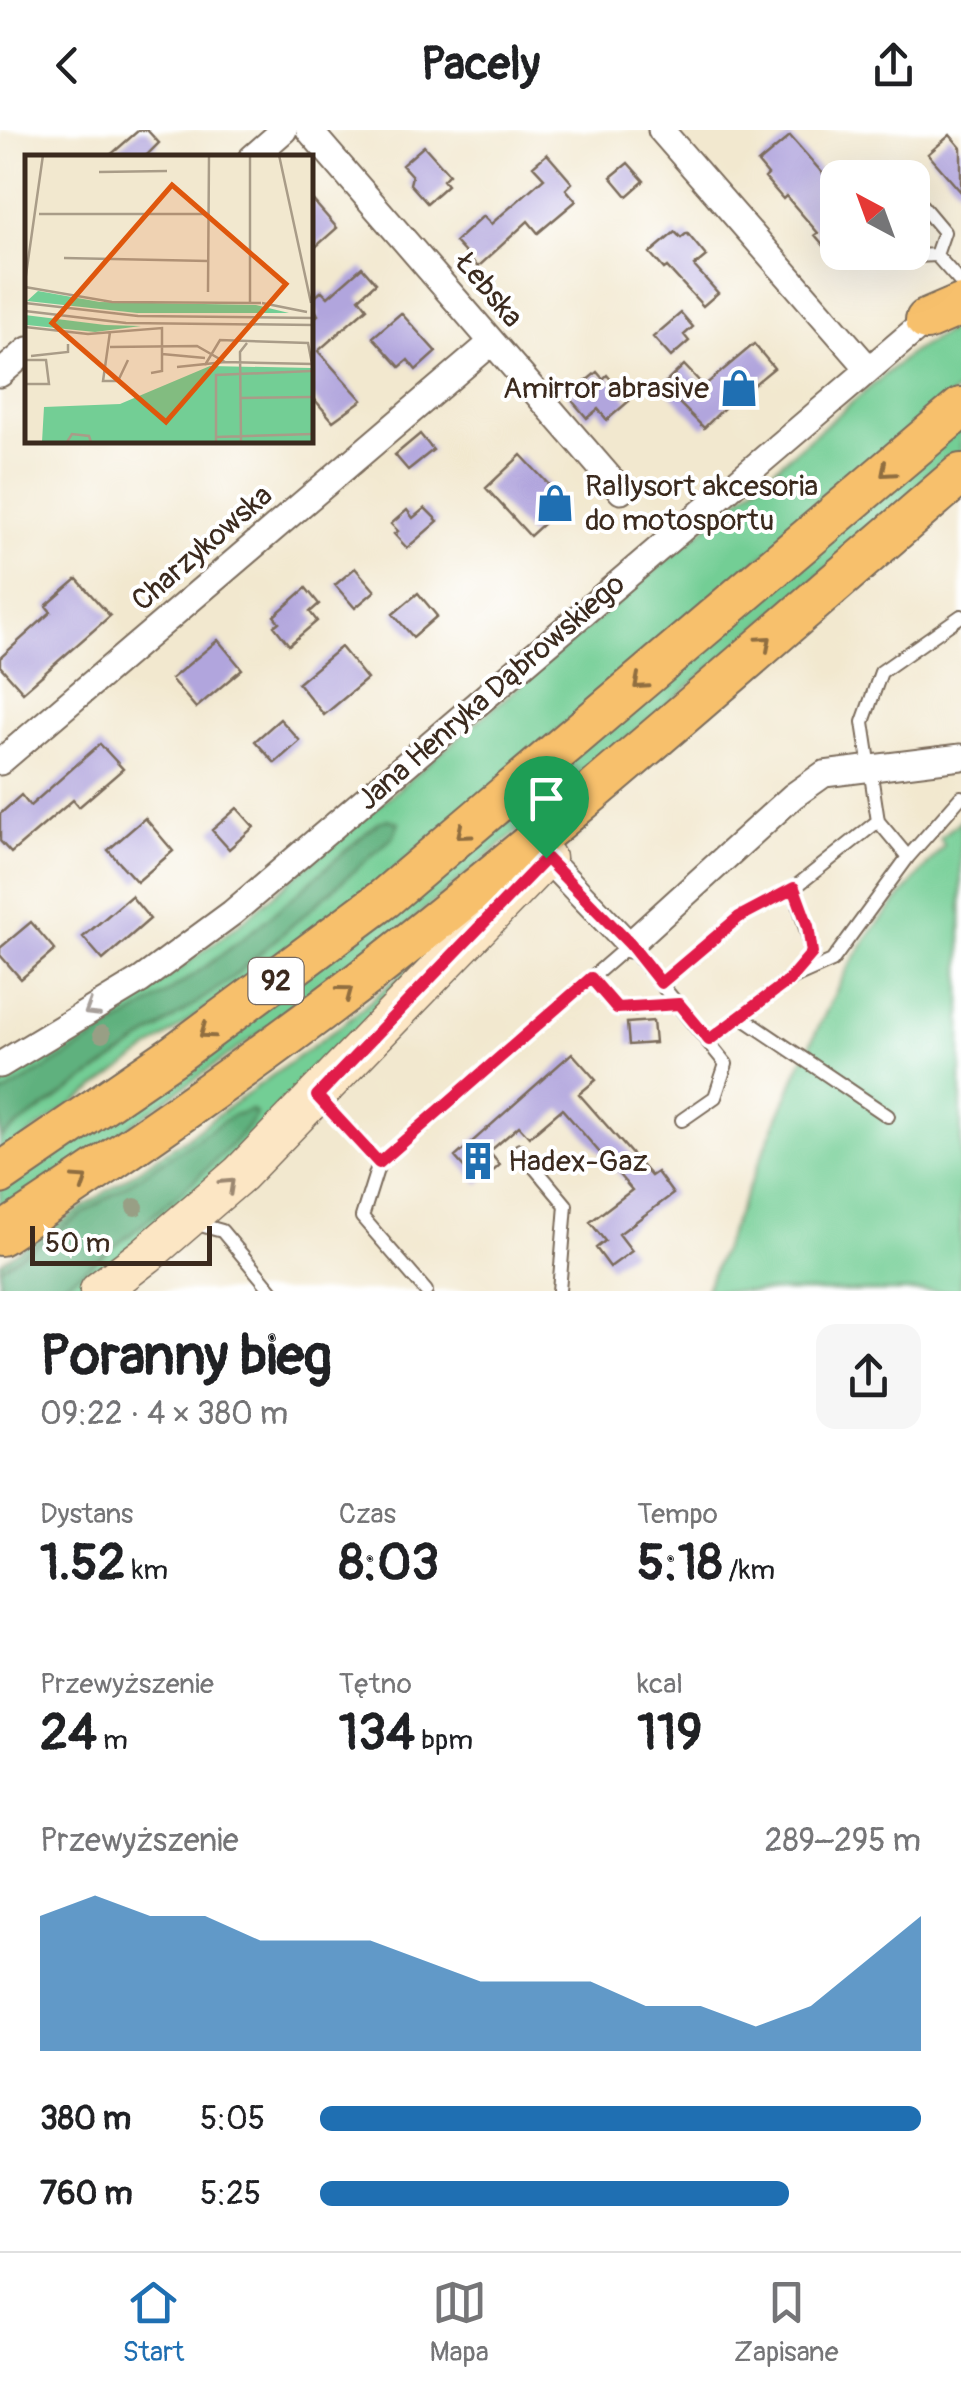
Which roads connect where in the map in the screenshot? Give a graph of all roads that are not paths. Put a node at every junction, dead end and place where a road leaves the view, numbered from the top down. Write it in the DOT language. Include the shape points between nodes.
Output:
graph roads {
  1 [pos="284,130"];
  2 [pos="310,130"];
  3 [pos="661,130"];
  4 [pos="255,155"];
  5 [pos="930,214"];
  6 [pos="930,255"];
  7 [pos="936,255"];
  8 [pos="961,287"];
  9 [pos="944,313"];
  10 [pos="491,342"];
  11 [pos="25,353"];
  12 [pos="869,369"];
  13 [pos="0,374"];
  14 [pos="961,408"];
  15 [pos="961,474"];
  16 [pos="621,490"];
  17 [pos="961,616"];
  18 [pos="691,706"];
  19 [pos="961,758"];
  20 [pos="0,762"];
  21 [pos="868,767"];
  22 [pos="961,797"];
  23 [pos="878,822"];
  24 [pos="908,857"];
  25 [pos="546,858"];
  26 [pos="794,888"];
  27 [pos="630,944"];
  28 [pos="591,978"];
  29 [pos="788,981"];
  30 [pos="661,983"];
  31 [pos="679,1004"];
  32 [pos="740,1016"];
  33 [pos="709,1040"];
  34 [pos="0,1065"];
  35 [pos="317,1096"];
  36 [pos="888,1116"];
  37 [pos="682,1120"];
  38 [pos="520,1150"];
  39 [pos="379,1163"];
  40 [pos="0,1174"];
  41 [pos="184,1223"];
  42 [pos="0,1234"];
  43 [pos="99,1291"];
  44 [pos="272,1291"];
  45 [pos="426,1291"];
  46 [pos="560,1291"];
  1 -- 4 [label="street"];
  2 -- 10 [label="street, Łebska"];
  3 -- 12 [label="street"];
  5 -- 7 [label="lane" via="943,229"];
  6 -- 7 [label="lane"];
  7 -- 8 [label="lane"];
  8 -- 9 [label="street, Jana Henryka Dąbrowskiego"];
  9 -- 12 [label="street, Jana Henryka Dąbrowskiego"];
  10 -- 16 [label="street, Łebska"];
  10 -- 20 [label="street, Charzykowska"];
  11 -- 13 [label="street"];
  12 -- 34 [label="street, Jana Henryka Dąbrowskiego, one-way" via="232,913 141,980"];
  14 -- 40 [label="main road, 92, one-way" via="384,898 186,1047"];
  18 -- 15 [label="main road, 92, one-way"];
  17 -- 21 [label="lane" via="881,672 863,722"];
  18 -- 25 [label="main road" via="628,785"];
  42 -- 18 [label="main road, 92, one-way" via="359,982"];
  19 -- 21 [label="street"];
  21 -- 23 [label="lane"];
  21 -- 27 [label="street" via="824,774 793,796"];
  22 -- 24 [label="lane"];
  23 -- 24 [label="lane"];
  23 -- 26 [label="lane"];
  24 -- 29 [label="lane" via="832,961"];
  25 -- 27 [label="street"];
  25 -- 35 [label="street"];
  26 -- 29 [label="lane" via="812,953"];
  26 -- 30 [label="lane" via="739,917"];
  27 -- 28 [label="lane"];
  27 -- 30 [label="lane"];
  28 -- 31 [label="lane" via="617,1008"];
  28 -- 39 [label="lane"];
  29 -- 32 [label="lane"];
  30 -- 31 [label="lane"];
  31 -- 33 [label="lane"];
  32 -- 33 [label="lane"];
  32 -- 36 [label="lane"];
  33 -- 37 [label="lane" via="726,1064 715,1096"];
  35 -- 39 [label="lane"];
  41 -- 35 [label="street, one-way"];
  38 -- 46 [label="lane" via="566,1205"];
  39 -- 45 [label="lane" via="362,1217"];
  41 -- 43 [label="street"];
  41 -- 44 [label="lane" via="222,1231"];
}
